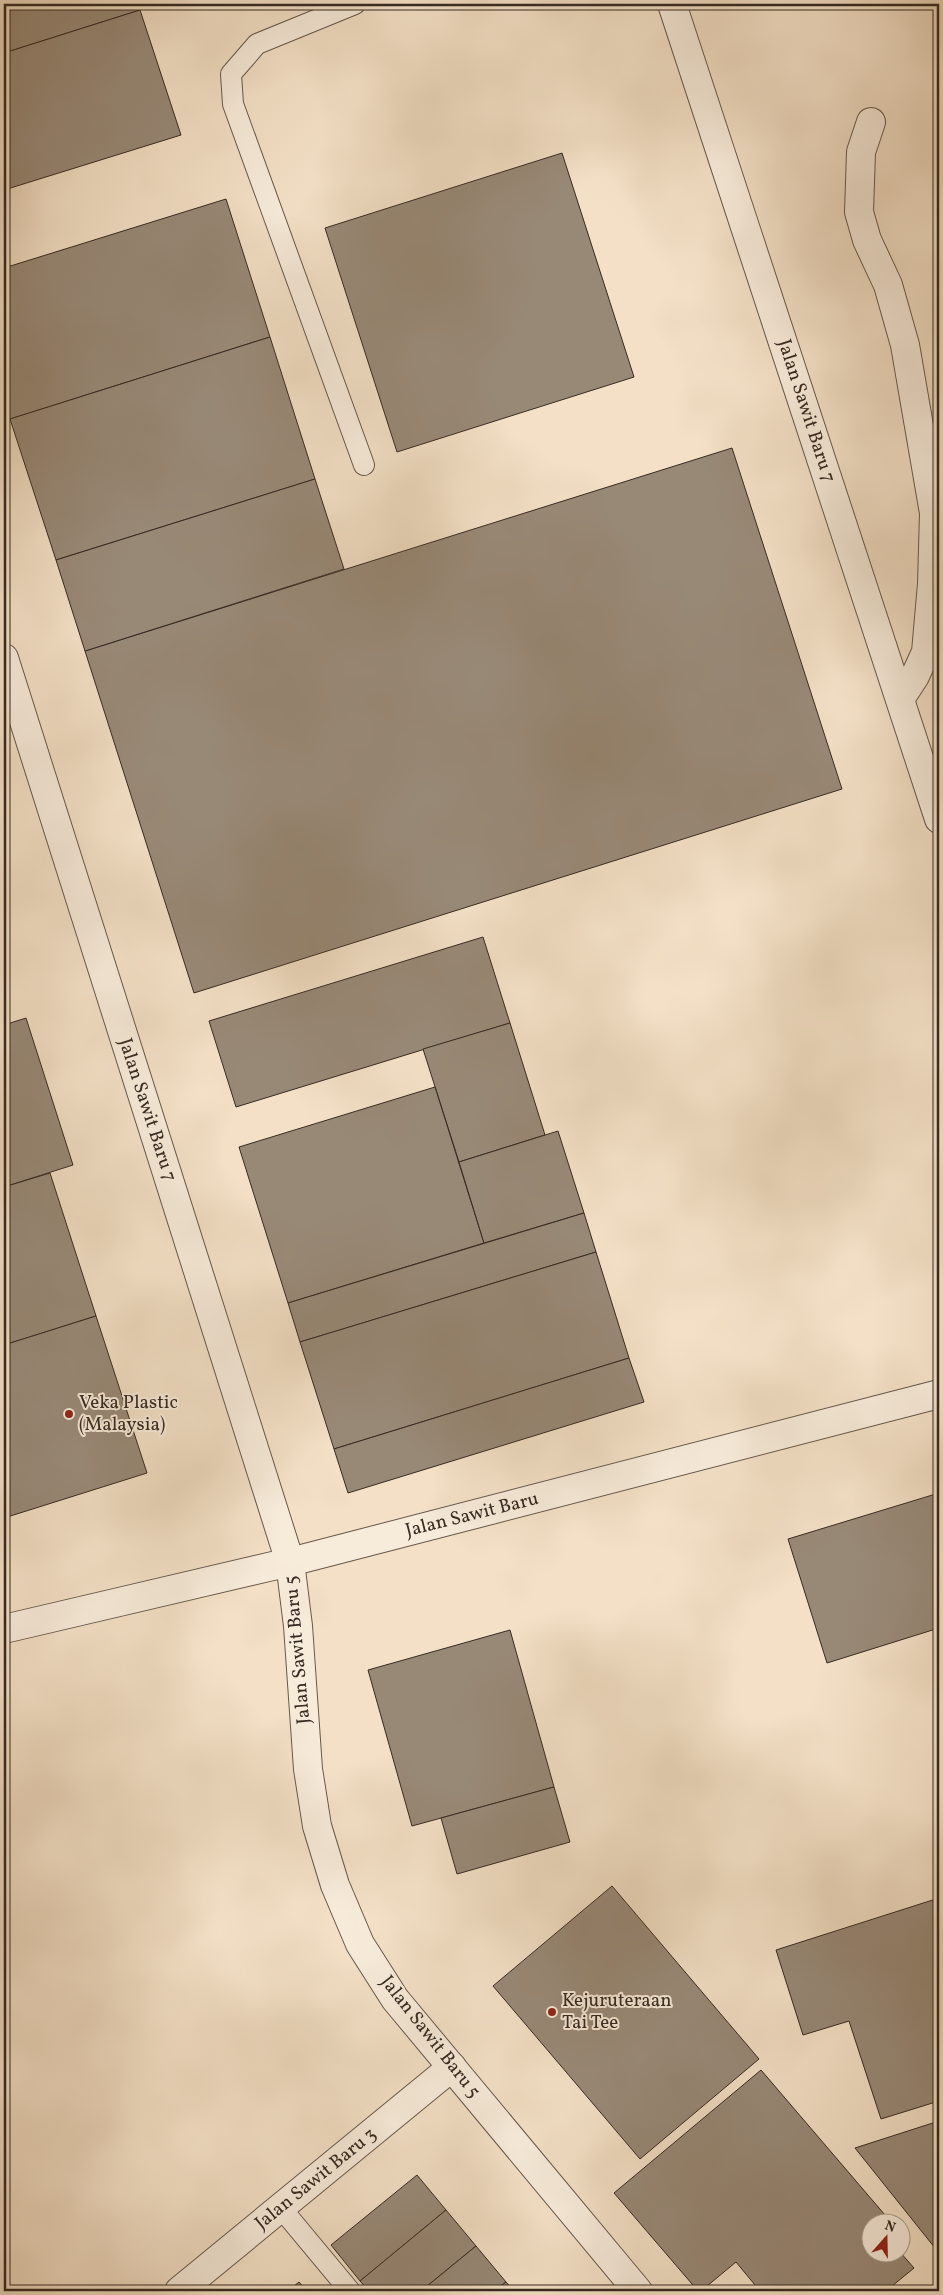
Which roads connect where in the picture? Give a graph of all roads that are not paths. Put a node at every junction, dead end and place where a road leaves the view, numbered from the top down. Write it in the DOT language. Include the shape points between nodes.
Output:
graph roads {
  1 [pos="355,4"];
  2 [pos="672,4"];
  3 [pos="871,122"];
  4 [pos="364,465"];
  5 [pos="4,658"];
  6 [pos="900,699"];
  7 [pos="939,819"];
  8 [pos="939,1394"];
  9 [pos="290,1562"];
  10 [pos="4,1629"];
  11 [pos="452,2067"];
  12 [pos="281,2208"];
  13 [pos="179,2291"];
  14 [pos="350,2291"];
  15 [pos="638,2291"];
  1 -- 4 [label="lane" via="257,44 231,74 233,104"];
  2 -- 6 [label="street, Jalan Sawit Baru 7"];
  3 -- 6 [label="street" via="861,152 859,212 867,240 888,286 904,345 934,513 926,652"];
  5 -- 9 [label="street, Jalan Sawit Baru 7"];
  6 -- 7 [label="street, Jalan Sawit Baru 7"];
  8 -- 9 [label="street, Jalan Sawit Baru"];
  9 -- 10 [label="street, Jalan Sawit Baru"];
  9 -- 11 [label="street, Jalan Sawit Baru 5" via="308,1769 316,1826 332,1877 360,1944 396,1999"];
  11 -- 12 [label="street, Jalan Sawit Baru 3"];
  11 -- 15 [label="street, Jalan Sawit Baru 5"];
  12 -- 13 [label="street, Jalan Sawit Baru 3"];
  12 -- 14 [label="lane"];
}
